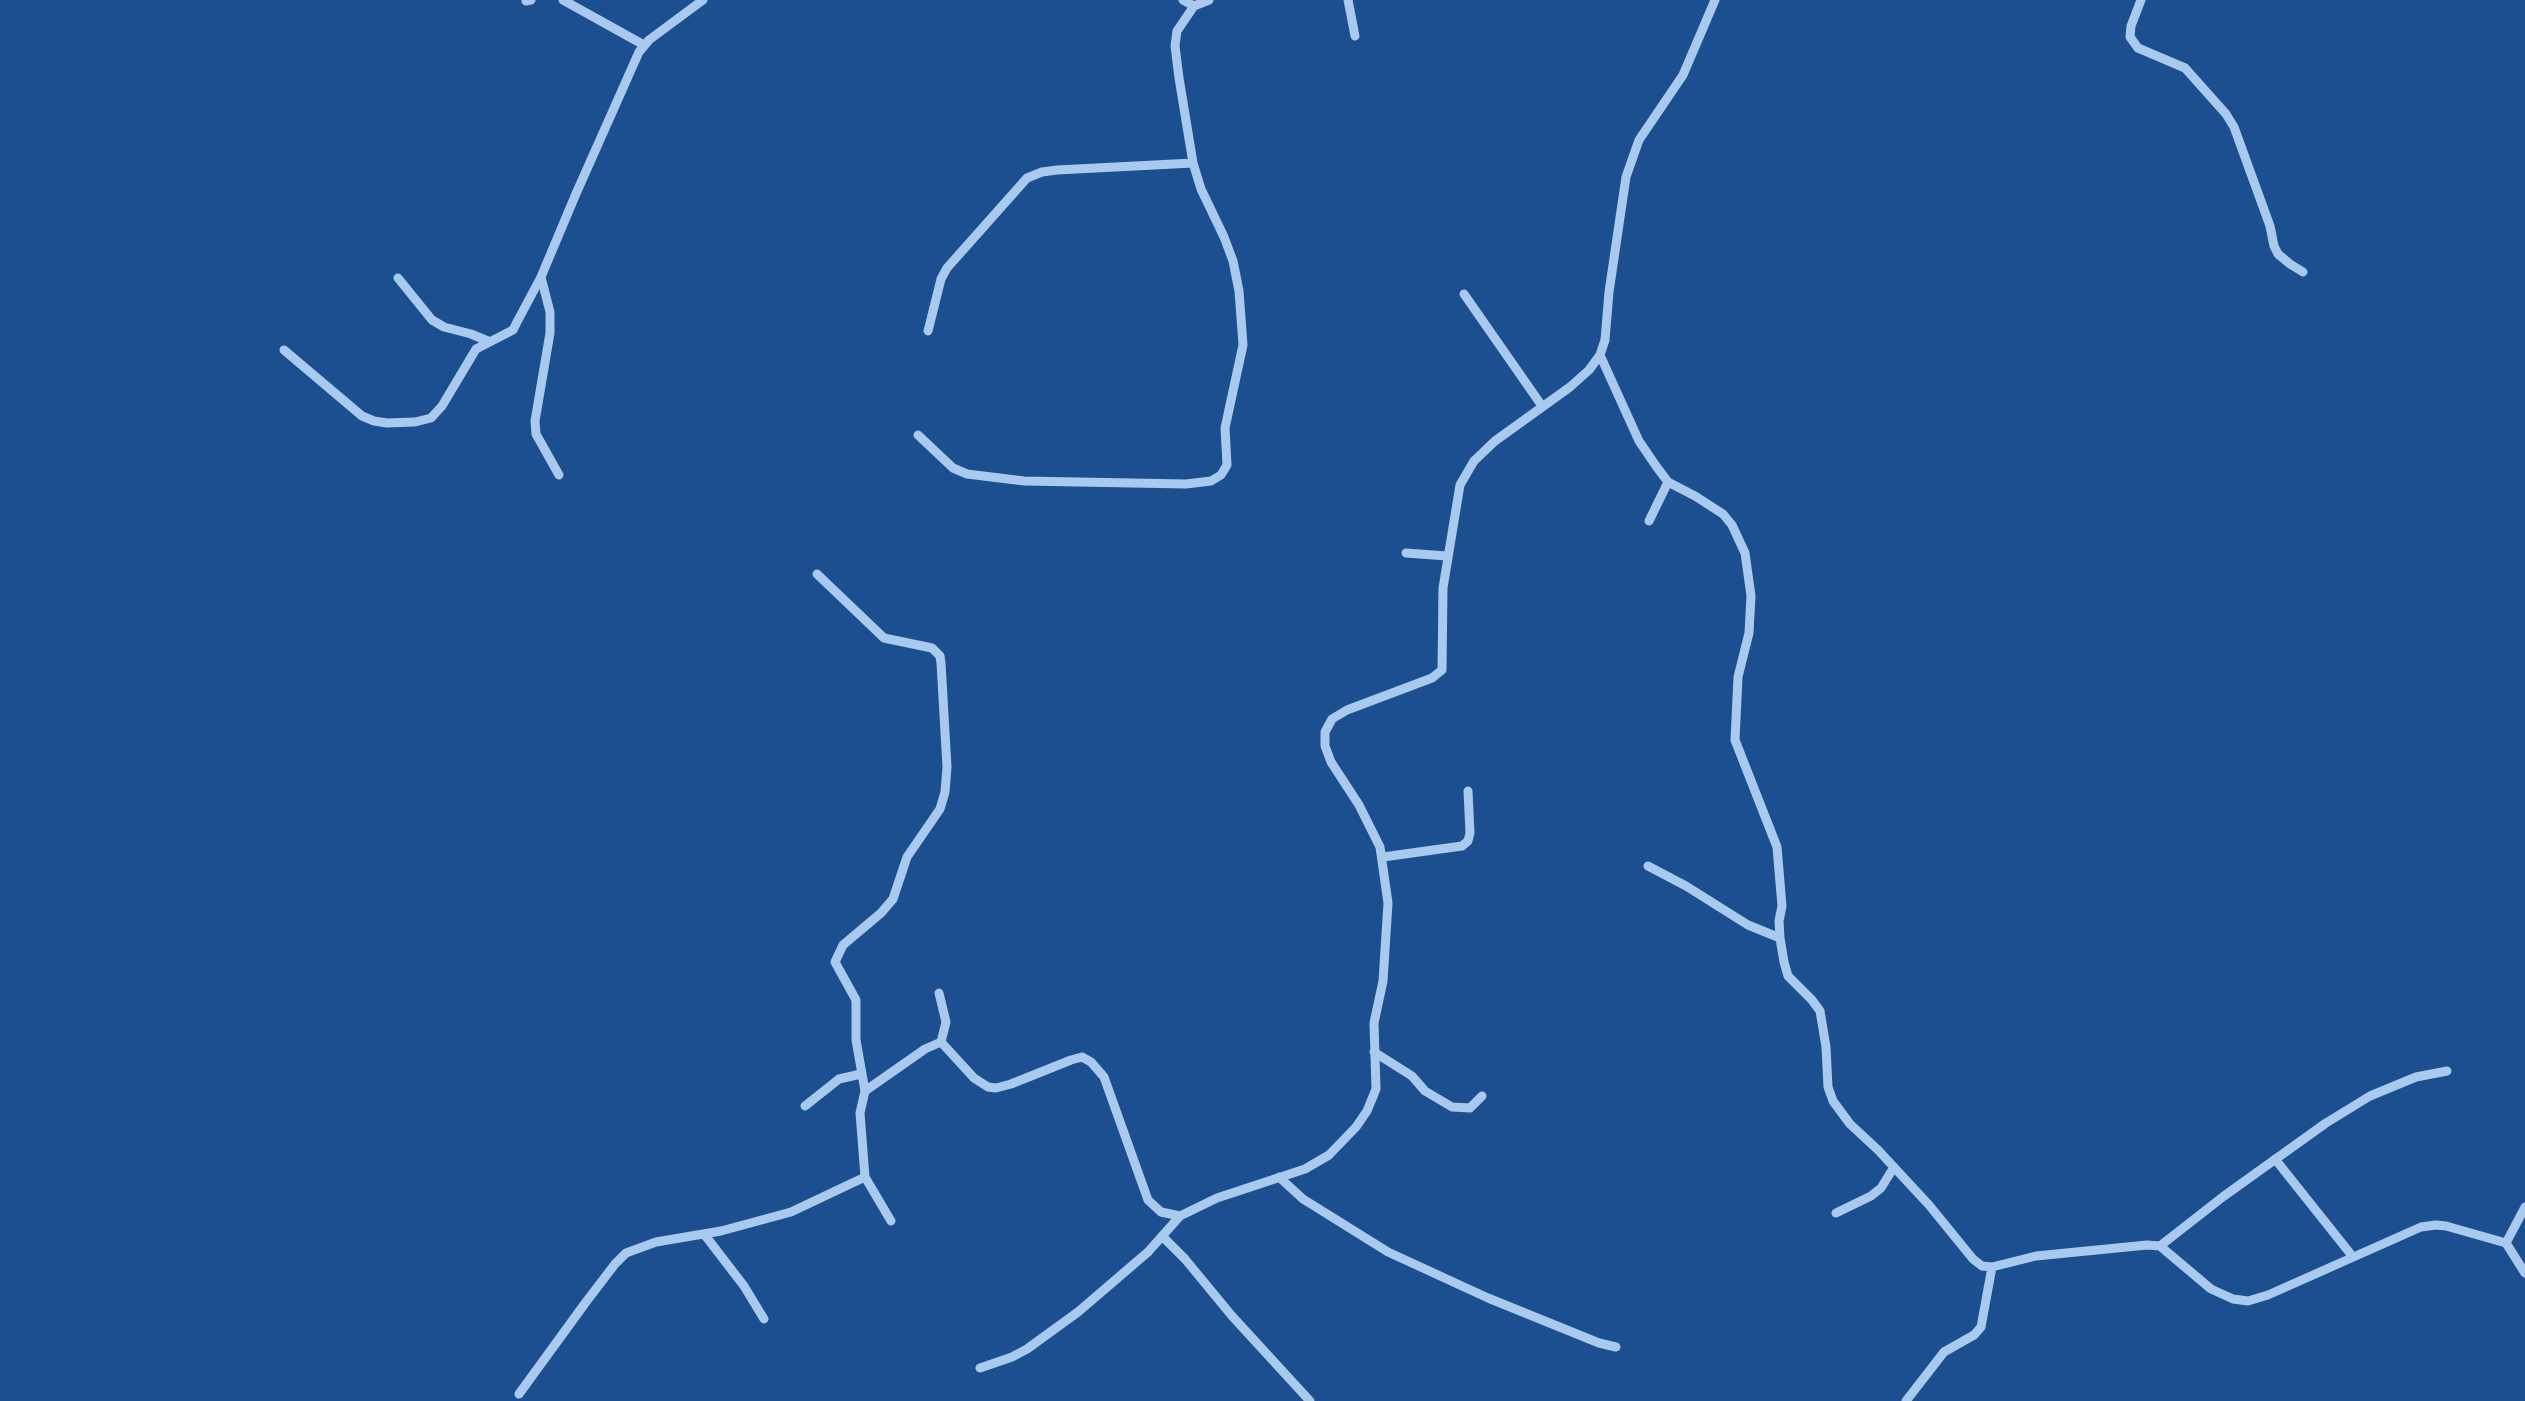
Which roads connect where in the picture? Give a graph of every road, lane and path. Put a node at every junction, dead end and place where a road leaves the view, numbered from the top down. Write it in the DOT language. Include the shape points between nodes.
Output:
graph roads {
  1 [pos="563,0"];
  2 [pos="703,0"];
  3 [pos="1183,0"];
  4 [pos="1209,0"];
  5 [pos="1348,0"];
  6 [pos="1715,0"];
  7 [pos="2141,0"];
  8 [pos="1194,6"];
  9 [pos="1355,36"];
  10 [pos="644,45"];
  11 [pos="1193,163"];
  12 [pos="2303,272"];
  13 [pos="542,277"];
  14 [pos="398,278"];
  15 [pos="1464,294"];
  16 [pos="928,331"];
  17 [pos="488,341"];
  18 [pos="284,350"];
  19 [pos="1600,355"];
  20 [pos="1542,406"];
  21 [pos="918,435"];
  22 [pos="559,476"];
  23 [pos="1668,482"];
  24 [pos="1649,520"];
  25 [pos="1406,553"];
  26 [pos="1447,556"];
  27 [pos="817,574"];
  28 [pos="1468,790"];
  29 [pos="1383,857"];
  30 [pos="1648,866"];
  31 [pos="1780,938"];
  32 [pos="939,993"];
  33 [pos="941,1042"];
  34 [pos="1374,1052"];
  35 [pos="2447,1071"];
  36 [pos="861,1074"];
  37 [pos="865,1091"];
  38 [pos="1482,1096"];
  39 [pos="805,1106"];
  40 [pos="2275,1159"];
  41 [pos="1894,1167"];
  42 [pos="866,1177"];
  43 [pos="1280,1177"];
  44 [pos="2525,1207"];
  45 [pos="1836,1213"];
  46 [pos="1180,1216"];
  47 [pos="891,1220"];
  48 [pos="704,1234"];
  49 [pos="1162,1236"];
  50 [pos="2506,1243"];
  51 [pos="2160,1246"];
  52 [pos="2353,1256"];
  53 [pos="1992,1267"];
  54 [pos="2525,1273"];
  55 [pos="764,1319"];
  56 [pos="1616,1347"];
  57 [pos="980,1368"];
  58 [pos="519,1394"];
  59 [pos="1310,1401"];
  60 [pos="1906,1401"];
  1 -- 10 [label="street"];
  2 -- 10 [label="street"];
  3 -- 8 [label="street"];
  4 -- 8 [label="street"];
  5 -- 9 [label="street"];
  6 -- 19 [label="street" via="1683,75 1639,140 1626,177 1605,340"];
  7 -- 12 [label="street" via="2130,37 2138,48 2185,68 2226,114 2234,127 2270,226 2274,246 2278,254"];
  8 -- 11 [label="street" via="1177,31 1175,46"];
  10 -- 13 [label="street" via="626,79"];
  11 -- 16 [label="street" via="1057,170 1027,178 947,268 940,279"];
  11 -- 21 [label="street" via="1224,237 1240,291 1244,345 1225,428 1227,465 1221,475 1211,481 1186,484 1024,481 967,474 953,468"];
  13 -- 17 [label="street" via="513,330"];
  13 -- 22 [label="street" via="550,312 550,333 535,421 536,434"];
  14 -- 17 [label="street" via="432,320"];
  15 -- 20 [label="street"];
  17 -- 18 [label="street" via="476,348 442,406 431,418 415,422 374,421 362,416"];
  19 -- 20 [label="street" via="1589,370"];
  19 -- 23 [label="street" via="1639,441"];
  20 -- 26 [label="street" via="1474,460 1460,485"];
  23 -- 24 [label="street"];
  23 -- 31 [label="street" via="1723,514 1745,553 1751,596 1738,677 1735,740 1777,848 1782,906"];
  25 -- 26 [label="street"];
  26 -- 29 [label="street" via="1443,588 1444,667 1440,673 1347,710 1332,719 1325,732 1325,746 1331,762 1368,821"];
  27 -- 36 [label="street" via="884,638 932,648 940,656 941,663 947,767 940,809 906,857 892,900 843,946 834,962 856,1000 856,1040"];
  28 -- 29 [label="street" via="1470,832 1468,841 1462,846"];
  29 -- 34 [label="street" via="1388,903 1383,981 1374,1023"];
  30 -- 31 [label="street" via="1748,926"];
  31 -- 41 [label="street" via="1788,976 1820,1011 1828,1087 1833,1101 1850,1124"];
  32 -- 33 [label="street" via="946,1022"];
  33 -- 37 [label="street" via="925,1049"];
  33 -- 46 [label="street" via="974,1078 988,1087 1011,1084 1071,1060 1082,1058 1091,1062 1104,1077 1148,1200 1161,1212"];
  34 -- 38 [label="street" via="1452,1107 1470,1108"];
  34 -- 43 [label="street" via="1376,1089 1356,1128 1329,1155 1304,1169"];
  35 -- 40 [label="street" via="2416,1077 2370,1096"];
  36 -- 37 [label="street"];
  36 -- 39 [label="street" via="834,1082"];
  37 -- 42 [label="street" via="860,1113"];
  40 -- 51 [label="street"];
  40 -- 52 [label="street"];
  41 -- 45 [label="street" via="1881,1188 1871,1196"];
  41 -- 53 [label="street" via="1973,1259 1982,1266"];
  42 -- 47 [label="street"];
  42 -- 48 [label="street" via="791,1212"];
  43 -- 46 [label="street" via="1217,1198"];
  43 -- 56 [label="street" via="1303,1199 1388,1252 1497,1302"];
  44 -- 50 [label="street"];
  46 -- 49 [label="street"];
  48 -- 55 [label="street" via="744,1286"];
  48 -- 58 [label="street" via="656,1242 626,1254 597,1286"];
  49 -- 57 [label="street" via="1141,1258 1063,1323 1012,1357"];
  49 -- 59 [label="street"];
  50 -- 52 [label="street" via="2446,1226 2421,1227"];
  50 -- 54 [label="street"];
  51 -- 52 [label="street" via="2211,1290 2248,1301"];
  51 -- 53 [label="street" via="2036,1256"];
  53 -- 60 [label="street" via="1981,1327 1974,1335 1944,1352"];
}
